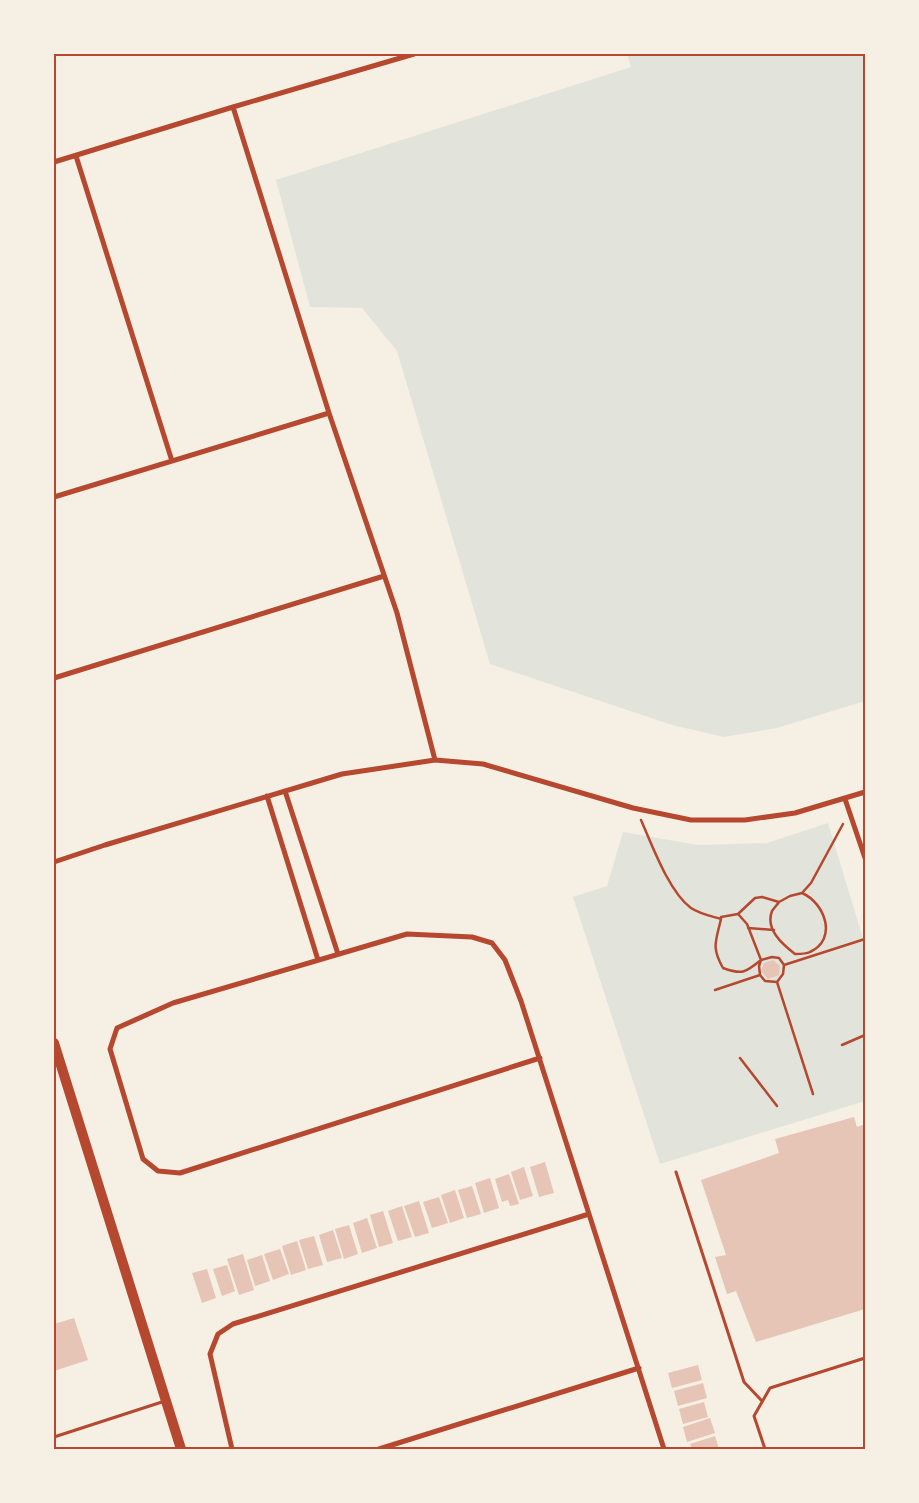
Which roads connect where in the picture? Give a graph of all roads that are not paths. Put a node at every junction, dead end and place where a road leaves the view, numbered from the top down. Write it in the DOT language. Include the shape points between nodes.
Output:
graph roads {
  1 [pos="414,54"];
  2 [pos="233,107"];
  3 [pos="76,156"];
  4 [pos="54,162"];
  5 [pos="329,413"];
  6 [pos="172,461"];
  7 [pos="54,497"];
  8 [pos="384,576"];
  9 [pos="54,678"];
  10 [pos="435,760"];
  11 [pos="285,791"];
  12 [pos="865,792"];
  13 [pos="267,796"];
  14 [pos="845,799"];
  15 [pos="865,858"];
  16 [pos="54,862"];
  17 [pos="338,954"];
  18 [pos="318,960"];
  19 [pos="54,1044"];
  20 [pos="540,1058"];
  21 [pos="676,1172"];
  22 [pos="589,1214"];
  23 [pos="865,1358"];
  24 [pos="639,1368"];
  25 [pos="166,1401"];
  26 [pos="762,1402"];
  27 [pos="54,1437"];
  28 [pos="181,1449"];
  29 [pos="232,1449"];
  30 [pos="379,1449"];
  31 [pos="664,1449"];
  32 [pos="765,1449"];
  1 -- 2 [label="street"];
  2 -- 3 [label="street"];
  2 -- 5 [label="street"];
  3 -- 4 [label="street"];
  3 -- 6 [label="street"];
  5 -- 6 [label="street"];
  5 -- 8 [label="street"];
  6 -- 7 [label="street"];
  8 -- 9 [label="street"];
  8 -- 10 [label="street" via="397,613"];
  10 -- 11 [label="street" via="342,774"];
  10 -- 14 [label="street" via="483,764 637,809 691,820 745,820 795,813"];
  11 -- 13 [label="street"];
  11 -- 17 [label="street"];
  12 -- 14 [label="street"];
  13 -- 16 [label="street"];
  13 -- 18 [label="street"];
  14 -- 15 [label="street"];
  17 -- 18 [label="street"];
  17 -- 20 [label="street" via="407,934 472,937 492,944 505,960"];
  18 -- 20 [label="street" via="173,1003 117,1028 110,1049 143,1159 158,1171 180,1173"];
  19 -- 25 [label="main road"];
  20 -- 22 [label="street"];
  21 -- 26 [label="lane" via="744,1382"];
  22 -- 24 [label="street"];
  22 -- 29 [label="street" via="233,1324 218,1334 210,1354"];
  23 -- 26 [label="lane" via="770,1388"];
  24 -- 30 [label="street"];
  24 -- 31 [label="street"];
  25 -- 27 [label="lane"];
  25 -- 28 [label="main road"];
  26 -- 32 [label="lane" via="754,1416"];
}
